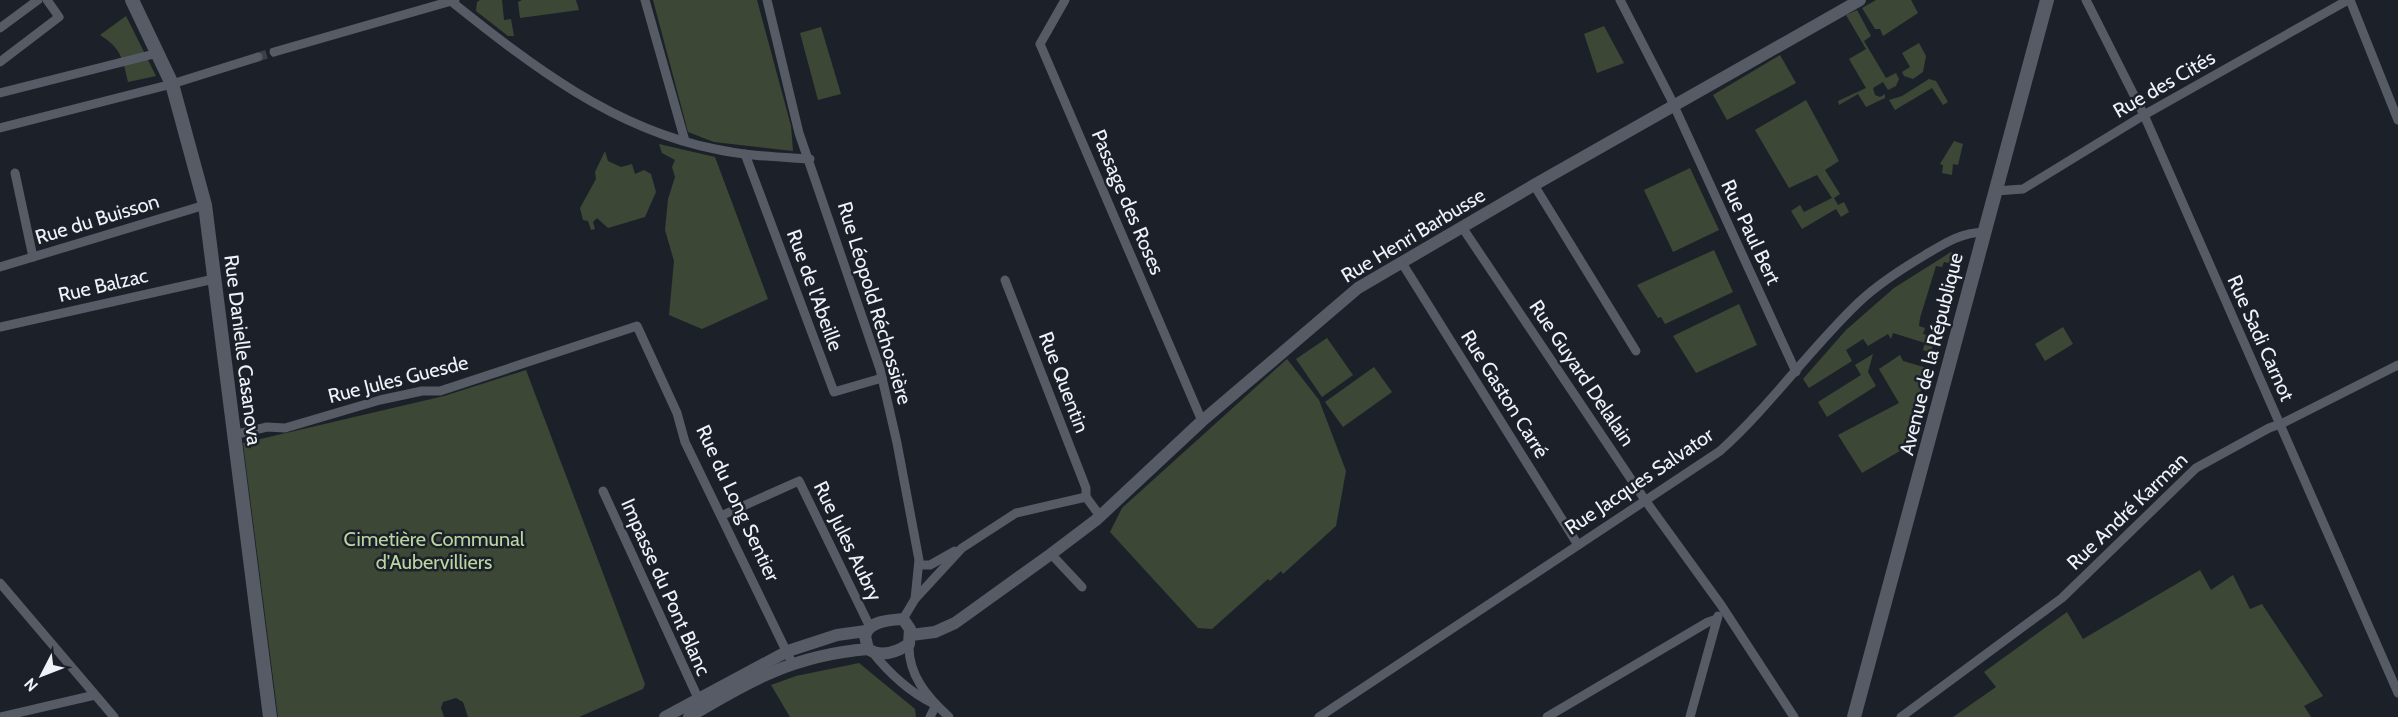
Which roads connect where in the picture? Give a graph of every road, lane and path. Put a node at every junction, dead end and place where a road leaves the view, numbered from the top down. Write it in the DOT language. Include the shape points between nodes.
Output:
graph roads {
  1 [pos="38,0"];
  2 [pos="47,0"];
  3 [pos="132,0"];
  4 [pos="645,0"];
  5 [pos="767,0"];
  6 [pos="1065,0"];
  7 [pos="1620,0"];
  8 [pos="1860,0"];
  9 [pos="2047,0"];
  10 [pos="2086,0"];
  11 [pos="2349,0"];
  12 [pos="453,1"];
  13 [pos="0,28"];
  14 [pos="274,52"];
  15 [pos="158,53"];
  16 [pos="258,57"];
  17 [pos="0,62"];
  18 [pos="172,84"];
  19 [pos="0,93"];
  20 [pos="1674,108"];
  21 [pos="2144,115"];
  22 [pos="2398,120"];
  23 [pos="0,128"];
  24 [pos="685,141"];
  25 [pos="745,154"];
  26 [pos="810,159"];
  27 [pos="15,173"];
  28 [pos="1534,185"];
  29 [pos="1996,191"];
  30 [pos="205,205"];
  31 [pos="1462,227"];
  32 [pos="1983,232"];
  33 [pos="33,257"];
  34 [pos="1402,263"];
  35 [pos="0,267"];
  36 [pos="214,279"];
  37 [pos="1005,280"];
  38 [pos="637,326"];
  39 [pos="0,327"];
  40 [pos="1636,351"];
  41 [pos="2398,365"];
  42 [pos="1796,372"];
  43 [pos="882,378"];
  44 [pos="1202,421"];
  45 [pos="2279,425"];
  46 [pos="234,435"];
  47 [pos="603,490"];
  48 [pos="1086,497"];
  49 [pos="1646,500"];
  50 [pos="723,515"];
  51 [pos="1100,516"];
  52 [pos="1578,544"];
  53 [pos="962,548"];
  54 [pos="1051,554"];
  55 [pos="919,565"];
  56 [pos="0,583"];
  57 [pos="1082,587"];
  58 [pos="915,599"];
  59 [pos="1721,605"];
  60 [pos="903,619"];
  61 [pos="1717,620"];
  62 [pos="868,629"];
  63 [pos="910,639"];
  64 [pos="871,651"];
  65 [pos="790,657"];
  66 [pos="2398,693"];
  67 [pos="95,695"];
  68 [pos="698,698"];
  69 [pos="936,705"];
  70 [pos="0,717"];
  71 [pos="114,717"];
  72 [pos="270,717"];
  73 [pos="665,717"];
  74 [pos="689,717"];
  75 [pos="930,717"];
  76 [pos="949,717"];
  77 [pos="1319,717"];
  78 [pos="1547,717"];
  79 [pos="1690,717"];
  80 [pos="1794,717"];
  81 [pos="1854,717"];
  82 [pos="1901,717"];
  1 -- 13 [label="street"];
  2 -- 17 [label="street" via="59,17"];
  3 -- 15 [label="main road, Rue Danielle Casanova"];
  4 -- 24 [label="street"];
  5 -- 26 [label="street, Rue Léopold Réchossière" via="799,133"];
  6 -- 44 [label="street, Passage des Roses" via="1040,45"];
  7 -- 20 [label="street, Rue Paul Bert"];
  8 -- 20 [label="street, Rue Henri Barbusse"];
  9 -- 29 [label="main road, Avenue de la République"];
  10 -- 21 [label="street, Rue Sadi Carnot"];
  11 -- 21 [label="street, Rue des Cités"];
  11 -- 22 [label="street"];
  12 -- 14 [label="street"];
  12 -- 24 [label="street" via="543,72 600,108"];
  15 -- 18 [label="main road, Rue Danielle Casanova"];
  15 -- 19 [label="street"];
  16 -- 18 [label="street"];
  18 -- 23 [label="street"];
  18 -- 30 [label="main road, Rue Danielle Casanova"];
  20 -- 28 [label="street, Rue Henri Barbusse"];
  20 -- 42 [label="street, Rue Paul Bert"];
  21 -- 29 [label="street, Rue des Cités" via="2023,189"];
  21 -- 45 [label="street, Rue Sadi Carnot"];
  24 -- 25 [label="street"];
  25 -- 26 [label="street"];
  25 -- 43 [label="street, Rue de l'Abeille" via="834,392"];
  26 -- 43 [label="street, Rue Léopold Réchossière"];
  27 -- 33 [label="street"];
  28 -- 31 [label="street, Rue Henri Barbusse"];
  28 -- 40 [label="street"];
  29 -- 32 [label="main road, Avenue de la République"];
  30 -- 33 [label="street, Rue du Buisson"];
  30 -- 36 [label="main road, Rue Danielle Casanova"];
  31 -- 34 [label="street, Rue Henri Barbusse"];
  31 -- 49 [label="street, Rue Guyard Delalain"];
  32 -- 42 [label="street, Rue Jacques Salvator" via="1954,237 1897,273 1858,303"];
  32 -- 81 [label="main road, Avenue de la République"];
  33 -- 35 [label="street, Rue du Buisson"];
  34 -- 44 [label="street, Rue Henri Barbusse" via="1358,288"];
  34 -- 52 [label="street, Rue Gaston Carré"];
  36 -- 39 [label="street, Rue Balzac"];
  36 -- 46 [label="main road, Rue Danielle Casanova"];
  37 -- 48 [label="street, Rue Quentin" via="1086,488"];
  38 -- 46 [label="street, Rue Jules Guesde" via="440,390 380,400 288,427 267,427"];
  38 -- 50 [label="street, Rue du Long Sentier" via="677,413 685,442"];
  41 -- 45 [label="street, Rue André Karman"];
  42 -- 49 [label="street, Rue Jacques Salvator" via="1720,451"];
  43 -- 55 [label="street, Rue Léopold Réchossière"];
  44 -- 51 [label="street, Rue Henri Barbusse"];
  45 -- 66 [label="street, Rue Sadi Carnot"];
  45 -- 82 [label="street, Rue André Karman" via="2196,468 2062,598"];
  46 -- 72 [label="main road, Rue Danielle Casanova"];
  47 -- 68 [label="street, Impasse du Pont Blanc"];
  48 -- 51 [label="street"];
  48 -- 53 [label="street" via="1016,513"];
  49 -- 52 [label="street, Rue Jacques Salvator"];
  49 -- 59 [label="street, Rue Guyard Delalain"];
  50 -- 62 [label="street, Rue Jules Aubry" via="799,481"];
  50 -- 65 [label="street, Rue du Long Sentier"];
  51 -- 54 [label="street, Rue Henri Barbusse"];
  52 -- 77 [label="street, Rue Jacques Salvator"];
  53 -- 55 [label="street" via="930,565"];
  53 -- 58 [label="street"];
  54 -- 57 [label="street"];
  54 -- 63 [label="street, Rue Henri Barbusse" via="955,622"];
  55 -- 58 [label="street, Rue Léopold Réchossière"];
  56 -- 67 [label="street"];
  58 -- 60 [label="street, Rue Léopold Réchossière"];
  59 -- 61 [label="street"];
  59 -- 80 [label="street, Rue Guyard Delalain"];
  60 -- 62 [label="street"];
  60 -- 63 [label="street"];
  61 -- 78 [label="street"];
  61 -- 79 [label="street"];
  62 -- 64 [label="street"];
  62 -- 65 [label="street" via="837,635"];
  63 -- 64 [label="street, Rue Henri Barbusse" via="889,653"];
  63 -- 69 [label="street" via="908,659 913,674"];
  64 -- 65 [label="street, Rue Henri Barbusse"];
  64 -- 69 [label="street" via="913,693"];
  65 -- 68 [label="street"];
  65 -- 74 [label="street"];
  67 -- 70 [label="street"];
  67 -- 71 [label="street"];
  68 -- 73 [label="street"];
  69 -- 75 [label="street"];
  69 -- 76 [label="street"];
}
